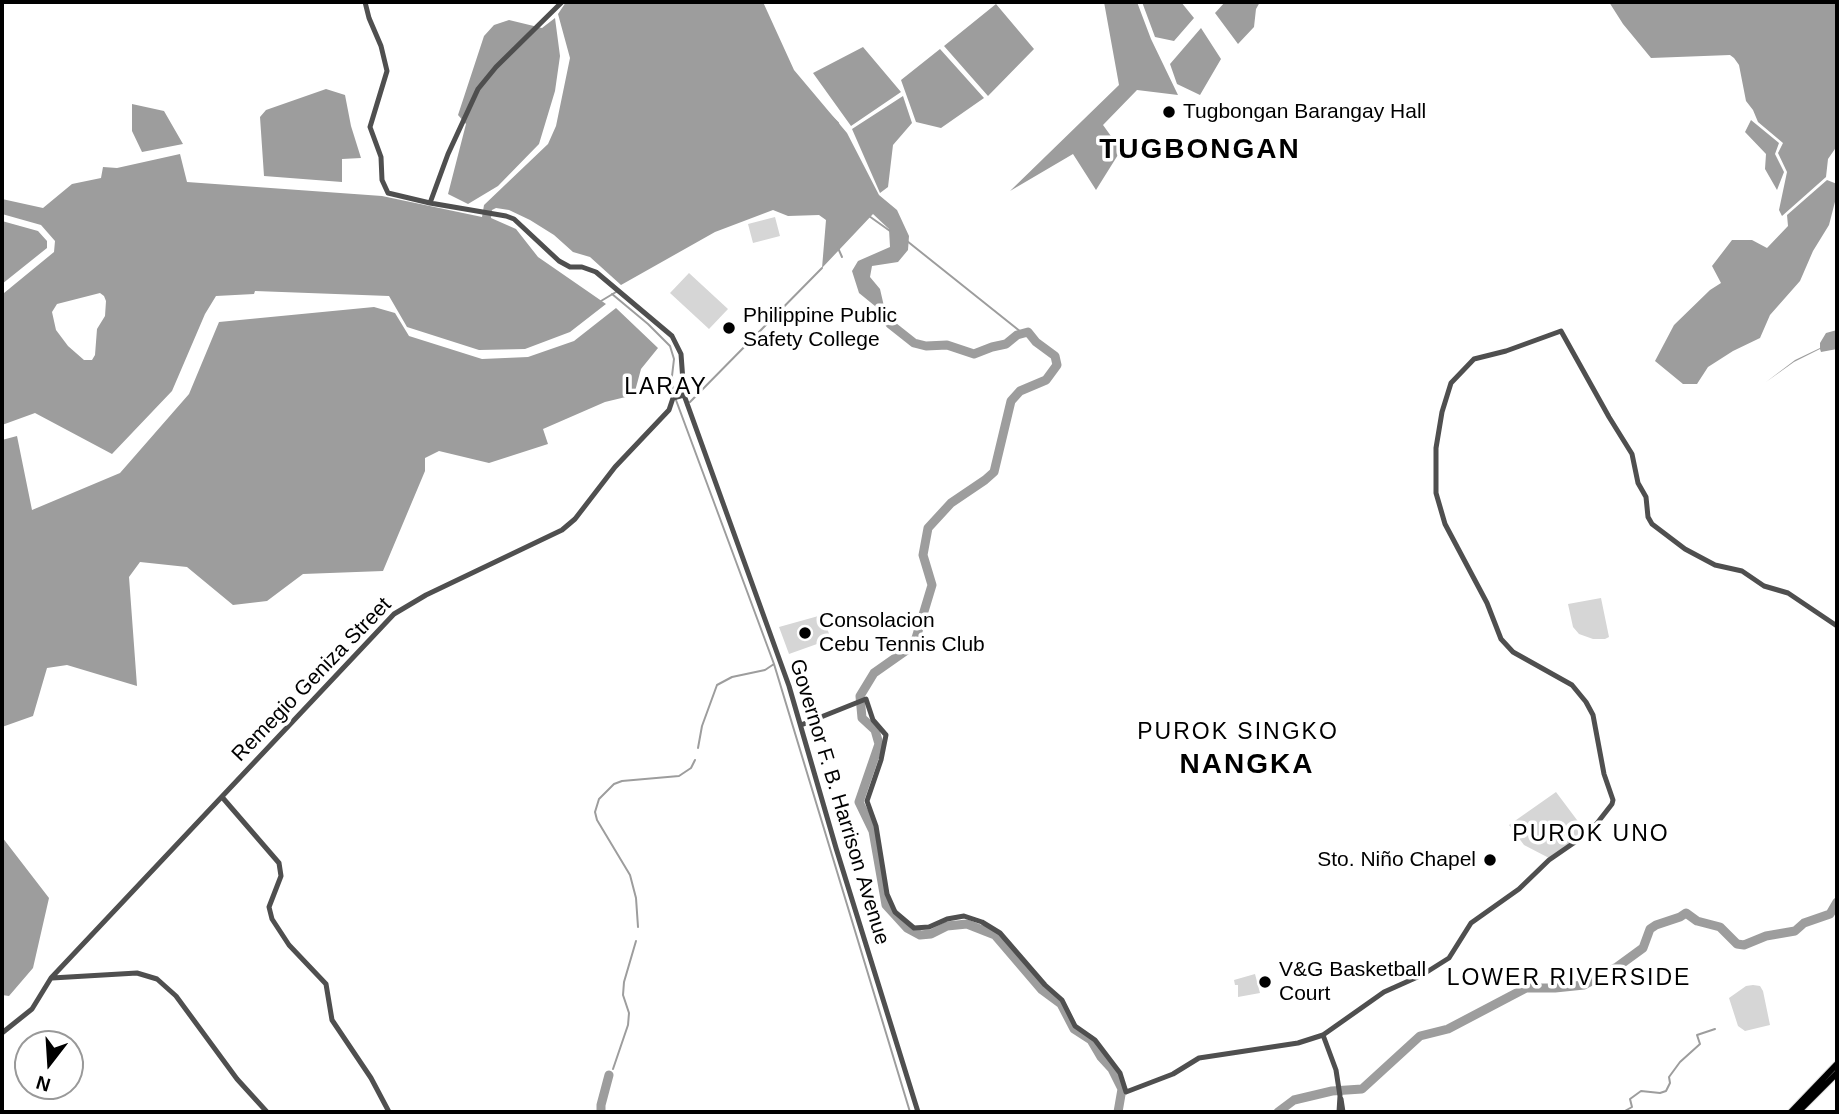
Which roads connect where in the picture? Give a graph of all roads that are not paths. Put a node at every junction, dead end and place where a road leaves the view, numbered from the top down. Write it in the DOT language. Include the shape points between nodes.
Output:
graph roads {
  1 [pos="366,2"];
  2 [pos="562,2"];
  3 [pos="430,203"];
  4 [pos="678,397"];
  5 [pos="1837,626"];
  6 [pos="801,725"];
  7 [pos="222,797"];
  8 [pos="51,978"];
  9 [pos="2,1033"];
  10 [pos="1323,1035"];
  11 [pos="1837,1064"];
  12 [pos="1837,1073"];
  13 [pos="267,1112"];
  14 [pos="389,1112"];
  15 [pos="918,1112"];
  16 [pos="1341,1112"];
  17 [pos="1791,1112"];
  18 [pos="1798,1112"];
  1 -- 3 [label="street, Governor F. B. Harrison Avenue" via="387,71 370,127 381,157 383,184 394,196"];
  2 -- 3 [label="street" via="478,89"];
  3 -- 4 [label="street, Governor F. B. Harrison Avenue" via="514,219 559,261 596,272 668,331 681,354"];
  4 -- 6 [label="street, Governor F. B. Harrison Avenue" via="777,651"];
  4 -- 7 [label="street, Remegio Geniza Street" via="575,519 546,538 397,611"];
  5 -- 10 [label="street" via="1788,593 1685,549 1652,524 1632,454 1561,331 1474,359 1451,383 1442,412 1436,493 1452,541 1487,603 1501,639 1513,652 1572,685 1586,702 1613,800 1591,831 1471,923 1449,958 1384,992"];
  6 -- 10 [label="street" via="863,701 886,735 867,802 895,912 914,928 964,916 1000,933 1062,1000 1075,1026 1095,1040 1120,1073 1126,1092 1173,1074 1199,1058"];
  6 -- 15 [label="street, Governor F. B. Harrison Avenue"];
  7 -- 8 [label="street, Remegio Geniza Street"];
  7 -- 14 [label="street" via="279,863 281,876 269,905 272,919 289,945 326,984 332,1020"];
  8 -- 9 [label="street, Remegio Geniza Street" via="32,1009"];
  8 -- 13 [label="street" via="138,973 157,979 177,997"];
  10 -- 16 [label="street" via="1336,1070"];
  11 -- 17 [label="main road"];
  12 -- 18 [label="main road"];
}
